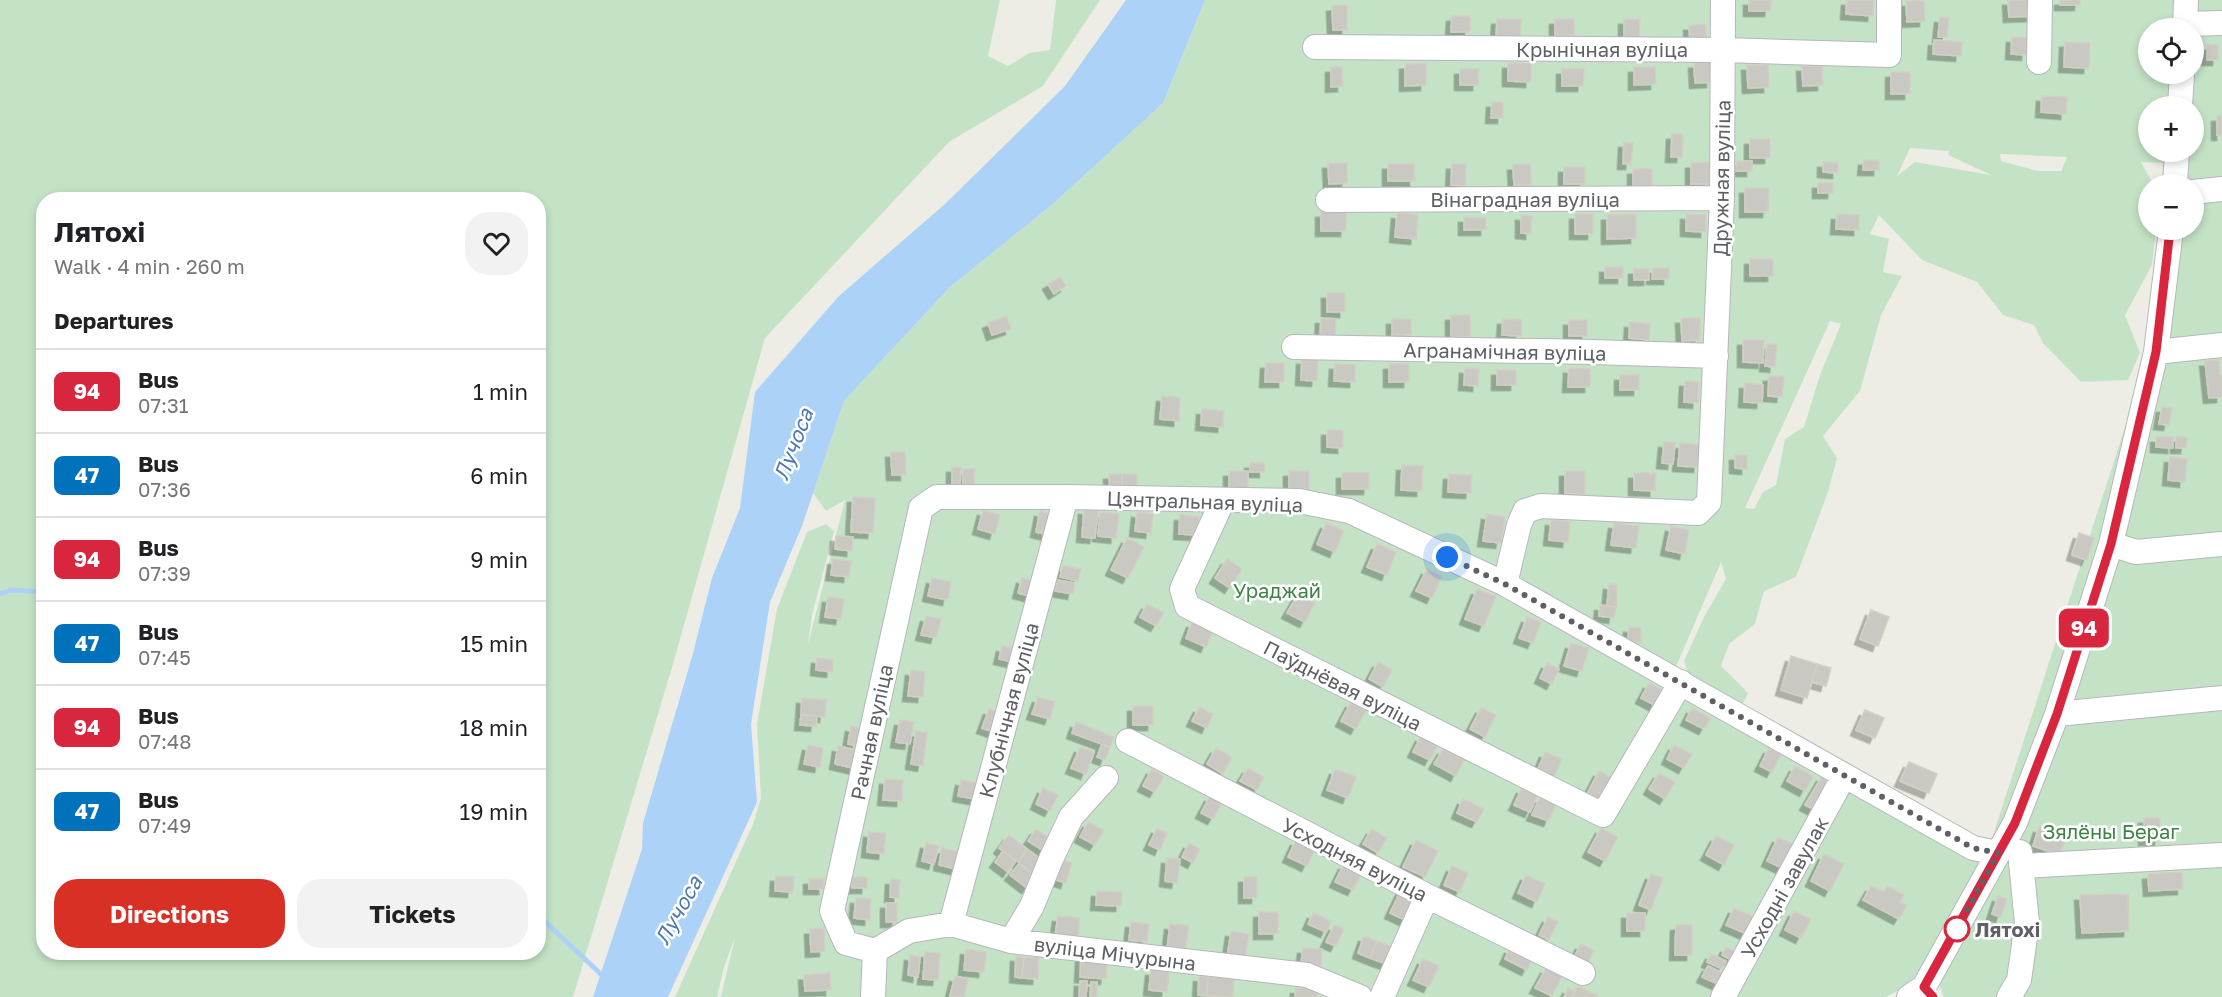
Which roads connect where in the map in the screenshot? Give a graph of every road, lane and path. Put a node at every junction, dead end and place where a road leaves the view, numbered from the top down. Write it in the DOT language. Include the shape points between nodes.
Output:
graph roads {
  1 [pos="1724,0"];
  2 [pos="1889,0"];
  3 [pos="2040,0"];
  4 [pos="2185,17"];
  5 [pos="2222,22"];
  6 [pos="1315,47"];
  7 [pos="1723,50"];
  8 [pos="2039,62"];
  9 [pos="2222,189"];
  10 [pos="2204,191"];
  11 [pos="1722,198"];
  12 [pos="1328,200"];
  13 [pos="2169,240"];
  14 [pos="2222,345"];
  15 [pos="1294,347"];
  16 [pos="2156,352"];
  17 [pos="1716,356"];
  18 [pos="937,497"];
  19 [pos="1066,497"];
  20 [pos="1223,500"];
  21 [pos="2111,544"];
  22 [pos="2222,544"];
  23 [pos="1505,584"];
  24 [pos="1681,682"];
  25 [pos="2222,698"];
  26 [pos="2057,714"];
  27 [pos="1128,741"];
  28 [pos="1844,776"];
  29 [pos="1106,777"];
  30 [pos="2015,823"];
  31 [pos="1998,853"];
  32 [pos="2222,855"];
  33 [pos="2022,867"];
  34 [pos="1427,896"];
  35 [pos="951,924"];
  36 [pos="1011,941"];
  37 [pos="875,951"];
  38 [pos="1584,973"];
  39 [pos="1326,990"];
  40 [pos="2016,991"];
  41 [pos="1922,994"];
  42 [pos="873,997"];
  43 [pos="1360,997"];
  44 [pos="1382,997"];
  45 [pos="1723,997"];
  1 -- 7 [label="street, Дружная вуліца"];
  2 -- 7 [label="street, Крынічная вуліца" via="1889,55"];
  3 -- 8 [label="street"];
  4 -- 5 [label="street"];
  6 -- 7 [label="street, Крынічная вуліца"];
  7 -- 11 [label="street, Дружная вуліца"];
  9 -- 10 [label="street"];
  11 -- 12 [label="street, Вінаградная вуліца"];
  11 -- 17 [label="street, Дружная вуліца"];
  13 -- 16 [label="street"];
  14 -- 16 [label="street"];
  15 -- 17 [label="street, Агранамічная вуліца"];
  16 -- 21 [label="street"];
  17 -- 23 [label="street, Дружная вуліца" via="1709,502 1698,513 1541,506 1525,511"];
  18 -- 19 [label="street, Цэнтральная вуліца"];
  18 -- 37 [label="street, Рачная вуліца" via="921,507 832,911 846,943"];
  19 -- 20 [label="street, Цэнтральная вуліца"];
  19 -- 35 [label="street, Клубнічная вуліца"];
  20 -- 23 [label="street, Цэнтральная вуліца" via="1299,501 1349,512"];
  20 -- 24 [label="street, Паўднёвая вуліца" via="1182,590 1187,606 1603,815"];
  21 -- 22 [label="street" via="2136,552"];
  21 -- 26 [label="street"];
  23 -- 24 [label="street, Цэнтральная вуліца"];
  24 -- 28 [label="street, Цэнтральная вуліца"];
  25 -- 26 [label="street"];
  26 -- 30 [label="street"];
  27 -- 34 [label="street, Усходняя вуліца"];
  28 -- 31 [label="street, Цэнтральная вуліца" via="1973,848"];
  28 -- 45 [label="street, Усходні завулак"];
  29 -- 36 [label="street" via="1071,817 1032,906"];
  30 -- 31 [label="street"];
  30 -- 33 [label="street"];
  31 -- 41 [label="street"];
  32 -- 33 [label="street"];
  33 -- 40 [label="street" via="2027,923"];
  34 -- 38 [label="street, Усходняя вуліца"];
  34 -- 44 [label="street"];
  35 -- 36 [label="street, вуліца Мічурына"];
  35 -- 37 [label="street, вуліца Мічурына" via="909,931"];
  36 -- 39 [label="street, вуліца Мічурына" via="1307,975"];
  37 -- 42 [label="street"];
  39 -- 43 [label="street, вуліца Мічурына"];
}
